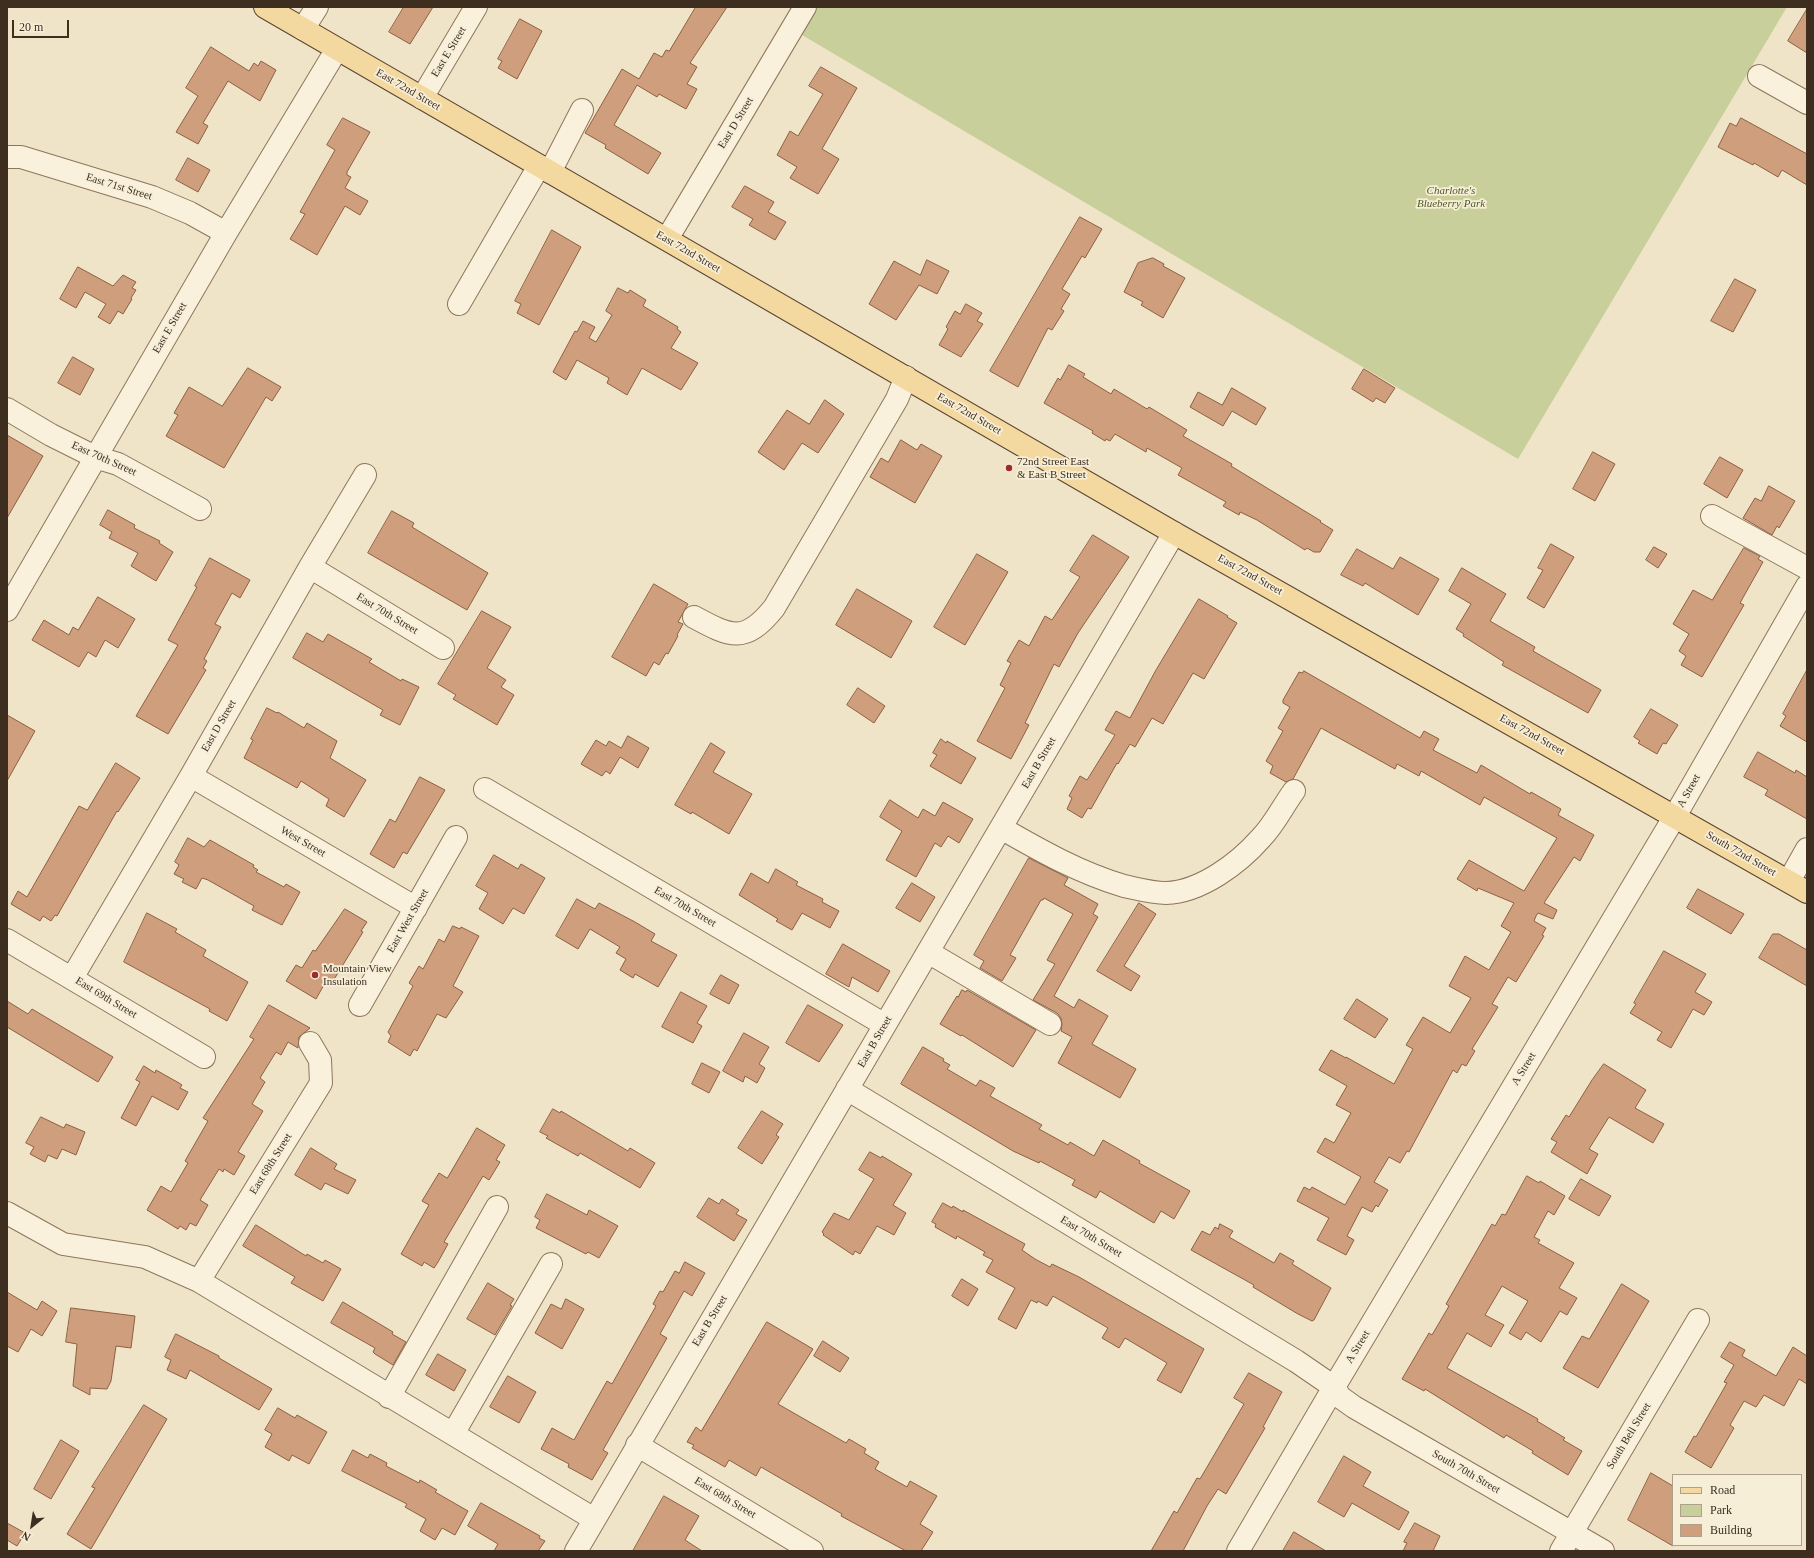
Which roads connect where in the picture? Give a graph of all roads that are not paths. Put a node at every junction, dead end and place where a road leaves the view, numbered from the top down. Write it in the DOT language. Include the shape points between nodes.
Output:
graph roads {
  1 [pos="265,7"];
  2 [pos="317,7"];
  3 [pos="476,7"];
  4 [pos="805,7"];
  5 [pos="303,29"];
  6 [pos="338,49"];
  7 [pos="1760,76"];
  8 [pos="422,98"];
  9 [pos="1807,103"];
  10 [pos="582,110"];
  11 [pos="7,157"];
  12 [pos="545,169"];
  13 [pos="226,233"];
  14 [pos="667,239"];
  15 [pos="459,304"];
  16 [pos="906,377"];
  17 [pos="7,409"];
  18 [pos="95,456"];
  19 [pos="365,475"];
  20 [pos="200,509"];
  21 [pos="1712,516"];
  22 [pos="1174,533"];
  23 [pos="310,567"];
  24 [pos="1807,568"];
  25 [pos="1807,586"];
  26 [pos="7,610"];
  27 [pos="694,617"];
  28 [pos="443,648"];
  29 [pos="191,776"];
  30 [pos="484,790"];
  31 [pos="1294,791"];
  32 [pos="1675,816"];
  33 [pos="1001,828"];
  34 [pos="456,837"];
  35 [pos="1807,849"];
  36 [pos="1788,881"];
  37 [pos="1807,892"];
  38 [pos="416,908"];
  39 [pos="7,940"];
  40 [pos="928,952"];
  41 [pos="72,978"];
  42 [pos="360,1005"];
  43 [pos="1050,1024"];
  44 [pos="885,1025"];
  45 [pos="310,1043"];
  46 [pos="204,1057"];
  47 [pos="847,1089"];
  48 [pos="497,1207"];
  49 [pos="7,1213"];
  50 [pos="551,1264"];
  51 [pos="199,1281"];
  52 [pos="1698,1320"];
  53 [pos="1334,1388"];
  54 [pos="389,1396"];
  55 [pos="453,1434"];
  56 [pos="637,1445"];
  57 [pos="594,1519"];
  58 [pos="1572,1532"];
  59 [pos="576,1551"];
  60 [pos="812,1551"];
  61 [pos="1238,1551"];
  62 [pos="1561,1551"];
  63 [pos="1603,1551"];
  1 -- 5 [label="main road, East 72nd Street"];
  2 -- 5 [label="street"];
  3 -- 8 [label="street, East E Street"];
  4 -- 14 [label="street, East D Street"];
  5 -- 6 [label="main road, East 72nd Street"];
  6 -- 8 [label="main road, East 72nd Street"];
  6 -- 13 [label="street, East E Street"];
  7 -- 9 [label="street"];
  8 -- 12 [label="main road, East 72nd Street"];
  10 -- 12 [label="street"];
  11 -- 13 [label="street, East 71st Street" via="21,157 152,197 190,213"];
  12 -- 14 [label="main road, East 72nd Street"];
  12 -- 15 [label="street"];
  13 -- 18 [label="street, East E Street"];
  14 -- 16 [label="main road, East 72nd Street"];
  16 -- 22 [label="main road, East 72nd Street"];
  16 -- 27 [label="street" via="894,405 766,618 754,630 737,634 718,630"];
  17 -- 18 [label="street, East 70th Street" via="51,435"];
  18 -- 20 [label="street, East 70th Street" via="118,464"];
  18 -- 26 [label="street, East E Street"];
  19 -- 23 [label="street, East D Street"];
  21 -- 24 [label="street"];
  22 -- 32 [label="main road, East 72nd Street"];
  22 -- 33 [label="street, East B Street"];
  23 -- 28 [label="street, East 70th Street"];
  23 -- 29 [label="street, East D Street"];
  25 -- 32 [label="street, A Street"];
  29 -- 38 [label="street, West Street"];
  29 -- 41 [label="street, East D Street"];
  30 -- 44 [label="street, East 70th Street"];
  31 -- 33 [label="street" via="1262,837 1239,860 1218,875 1190,888 1167,893 1143,891 1104,880 1060,862"];
  32 -- 36 [label="main road, South 72nd Street"];
  32 -- 53 [label="street, A Street"];
  33 -- 40 [label="street, East B Street"];
  34 -- 38 [label="street, East West Street"];
  35 -- 36 [label="street"];
  36 -- 37 [label="main road, South 72nd Street"];
  38 -- 42 [label="street, East West Street"];
  39 -- 41 [label="street, East 69th Street"];
  40 -- 43 [label="street"];
  40 -- 44 [label="street, East B Street"];
  41 -- 46 [label="street, East 69th Street"];
  44 -- 47 [label="street, East B Street"];
  45 -- 51 [label="street, East 68th Street" via="320,1060 321,1084"];
  47 -- 53 [label="street, East 70th Street" via="1296,1361"];
  47 -- 56 [label="street, East B Street"];
  48 -- 54 [label="street"];
  49 -- 51 [label="street" via="63,1244 145,1257"];
  50 -- 55 [label="street"];
  51 -- 54 [label="street"];
  52 -- 58 [label="street, South Bell Street"];
  53 -- 58 [label="street, South 70th Street" via="1340,1397 1354,1407"];
  53 -- 61 [label="street, A Street"];
  54 -- 55 [label="street"];
  55 -- 57 [label="street"];
  56 -- 57 [label="street, East B Street"];
  56 -- 60 [label="street, East 68th Street"];
  57 -- 59 [label="street, East B Street"];
  58 -- 62 [label="street, South Bell Street"];
  58 -- 63 [label="street, South 70th Street"];
}
